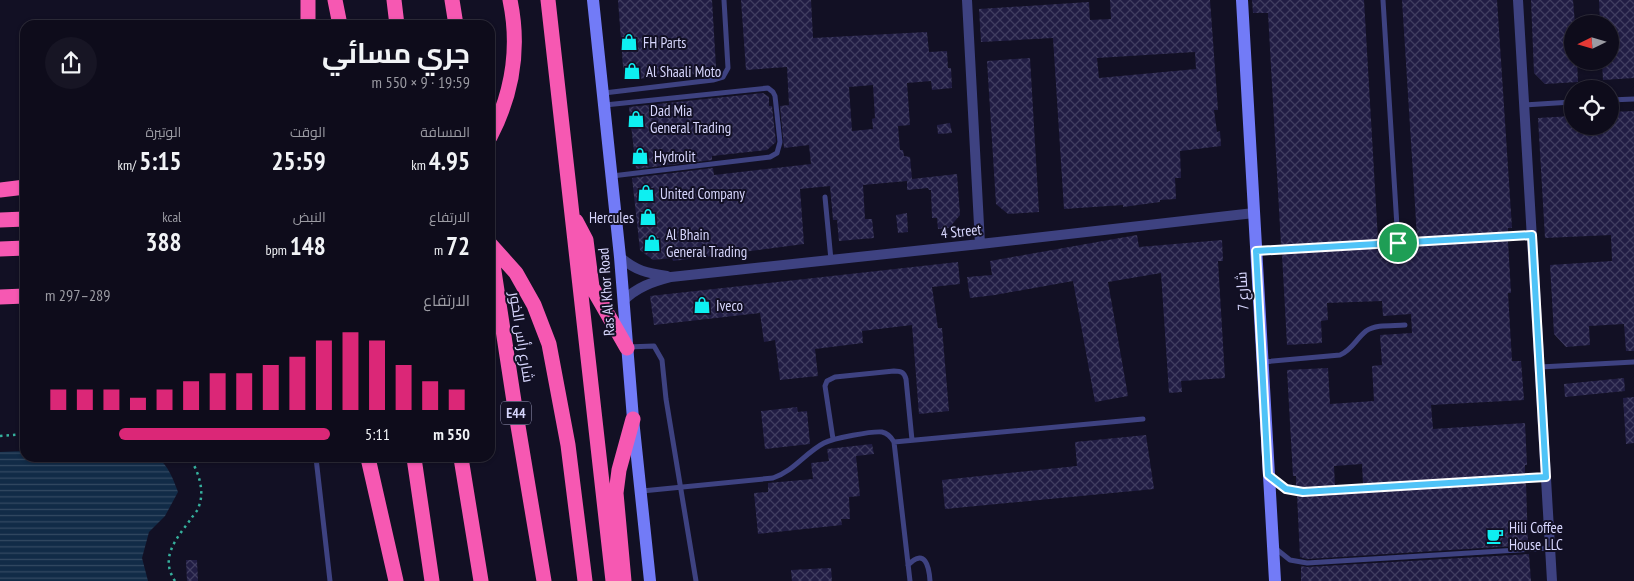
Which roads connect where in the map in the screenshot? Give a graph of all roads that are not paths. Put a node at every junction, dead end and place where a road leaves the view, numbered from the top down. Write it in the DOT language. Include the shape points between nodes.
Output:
graph roads {
  1 [pos="308,0"];
  2 [pos="336,0"];
  3 [pos="394,0"];
  4 [pos="452,0"];
  5 [pos="510,0"];
  6 [pos="548,0"];
  7 [pos="593,0"];
  8 [pos="724,0"];
  9 [pos="966,0"];
  10 [pos="1242,0"];
  11 [pos="1383,0"];
  12 [pos="1518,0"];
  13 [pos="308,20"];
  14 [pos="339,20"];
  15 [pos="396,20"];
  16 [pos="455,20"];
  17 [pos="604,99"];
  18 [pos="1634,99"];
  19 [pos="1619,100"];
  20 [pos="1564,102"];
  21 [pos="1524,105"];
  22 [pos="495,127"];
  23 [pos="612,176"];
  24 [pos="20,188"];
  25 [pos="0,190"];
  26 [pos="825,196"];
  27 [pos="571,209"];
  28 [pos="1254,213"];
  29 [pos="20,218"];
  30 [pos="0,220"];
  31 [pos="1532,235"];
  32 [pos="1398,243"];
  33 [pos="980,244"];
  34 [pos="20,248"];
  35 [pos="0,249"];
  36 [pos="495,250"];
  37 [pos="1256,251"];
  38 [pos="620,257"];
  39 [pos="831,260"];
  40 [pos="671,277"];
  41 [pos="495,278"];
  42 [pos="20,296"];
  43 [pos="0,297"];
  44 [pos="623,301"];
  45 [pos="1405,325"];
  46 [pos="627,348"];
  47 [pos="1262,362"];
  48 [pos="1634,362"];
  49 [pos="1540,367"];
  50 [pos="633,419"];
  51 [pos="1143,419"];
  52 [pos="833,439"];
  53 [pos="912,440"];
  54 [pos="894,442"];
  55 [pos="316,462"];
  56 [pos="369,462"];
  57 [pos="415,462"];
  58 [pos="463,462"];
  59 [pos="1268,475"];
  60 [pos="1546,477"];
  61 [pos="680,487"];
  62 [pos="642,491"];
  63 [pos="1272,546"];
  64 [pos="1550,548"];
  65 [pos="908,565"];
  66 [pos="330,581"];
  67 [pos="396,581"];
  68 [pos="432,581"];
  69 [pos="481,581"];
  70 [pos="544,581"];
  71 [pos="585,581"];
  72 [pos="614,581"];
  73 [pos="624,581"];
  74 [pos="650,581"];
  75 [pos="696,581"];
  76 [pos="910,581"];
  77 [pos="930,581"];
  78 [pos="1274,581"];
  79 [pos="1552,581"];
  1 -- 13 [label="highway"];
  2 -- 14 [label="highway"];
  3 -- 15 [label="highway"];
  4 -- 16 [label="highway"];
  5 -- 22 [label="highway" via="515,24 514,68"];
  6 -- 27 [label="highway"];
  7 -- 17 [label="street, Ras Al Khor Road"];
  8 -- 17 [label="lane" via="728,68 722,77"];
  9 -- 33 [label="street"];
  10 -- 28 [label="street, شارع 7"];
  11 -- 32 [label="lane"];
  12 -- 21 [label="street"];
  17 -- 23 [label="street, Ras Al Khor Road"];
  17 -- 23 [label="lane" via="764,88 775,96 779,133 779,149 770,157"];
  18 -- 19 [label="lane"];
  20 -- 21 [label="lane"];
  21 -- 31 [label="street"];
  23 -- 38 [label="street, Ras Al Khor Road"];
  24 -- 25 [label="highway"];
  26 -- 39 [label="lane"];
  27 -- 46 [label="highway" via="586,240 592,287"];
  27 -- 72 [label="highway"];
  28 -- 33 [label="street, 4 Street"];
  28 -- 37 [label="street, شارع 7"];
  29 -- 30 [label="highway"];
  31 -- 32 [label="lane"];
  31 -- 49 [label="street"];
  32 -- 37 [label="lane"];
  33 -- 39 [label="street, 4 Street"];
  34 -- 35 [label="highway"];
  36 -- 71 [label="highway" via="516,273 534,305 549,344 568,446"];
  37 -- 47 [label="street, شارع 7"];
  38 -- 40 [label="street, 4 Street" via="646,273"];
  38 -- 44 [label="street, Ras Al Khor Road"];
  39 -- 40 [label="street, 4 Street"];
  40 -- 44 [label="street, 4 Street" via="633,291"];
  41 -- 70 [label="highway, شارع رأس الخور / E44"];
  42 -- 43 [label="highway"];
  44 -- 46 [label="street, Ras Al Khor Road"];
  45 -- 47 [label="lane" via="1371,328 1340,355"];
  46 -- 50 [label="street, Ras Al Khor Road"];
  46 -- 61 [label="lane" via="654,346 662,360"];
  47 -- 59 [label="street, شارع 7"];
  48 -- 49 [label="lane"];
  49 -- 60 [label="street"];
  50 -- 62 [label="street, Ras Al Khor Road"];
  50 -- 73 [label="highway" via="616,493"];
  51 -- 53 [label="lane"];
  52 -- 53 [label="lane" via="827,382 835,377 900,371 906,379"];
  52 -- 54 [label="lane" via="884,432"];
  52 -- 61 [label="lane" via="782,475"];
  53 -- 54 [label="lane"];
  54 -- 65 [label="lane"];
  55 -- 66 [label="lane"];
  56 -- 67 [label="highway"];
  57 -- 68 [label="highway"];
  58 -- 69 [label="highway"];
  59 -- 60 [label="lane" via="1286,489 1303,492"];
  59 -- 63 [label="street, شارع 7"];
  60 -- 64 [label="street"];
  61 -- 62 [label="lane"];
  61 -- 75 [label="lane"];
  62 -- 74 [label="street, Ras Al Khor Road"];
  63 -- 64 [label="lane" via="1290,560 1307,563"];
  63 -- 78 [label="street, شارع 7"];
  64 -- 79 [label="street"];
  65 -- 76 [label="lane"];
  65 -- 77 [label="lane" via="918,558 924,560 928,564"];
}
